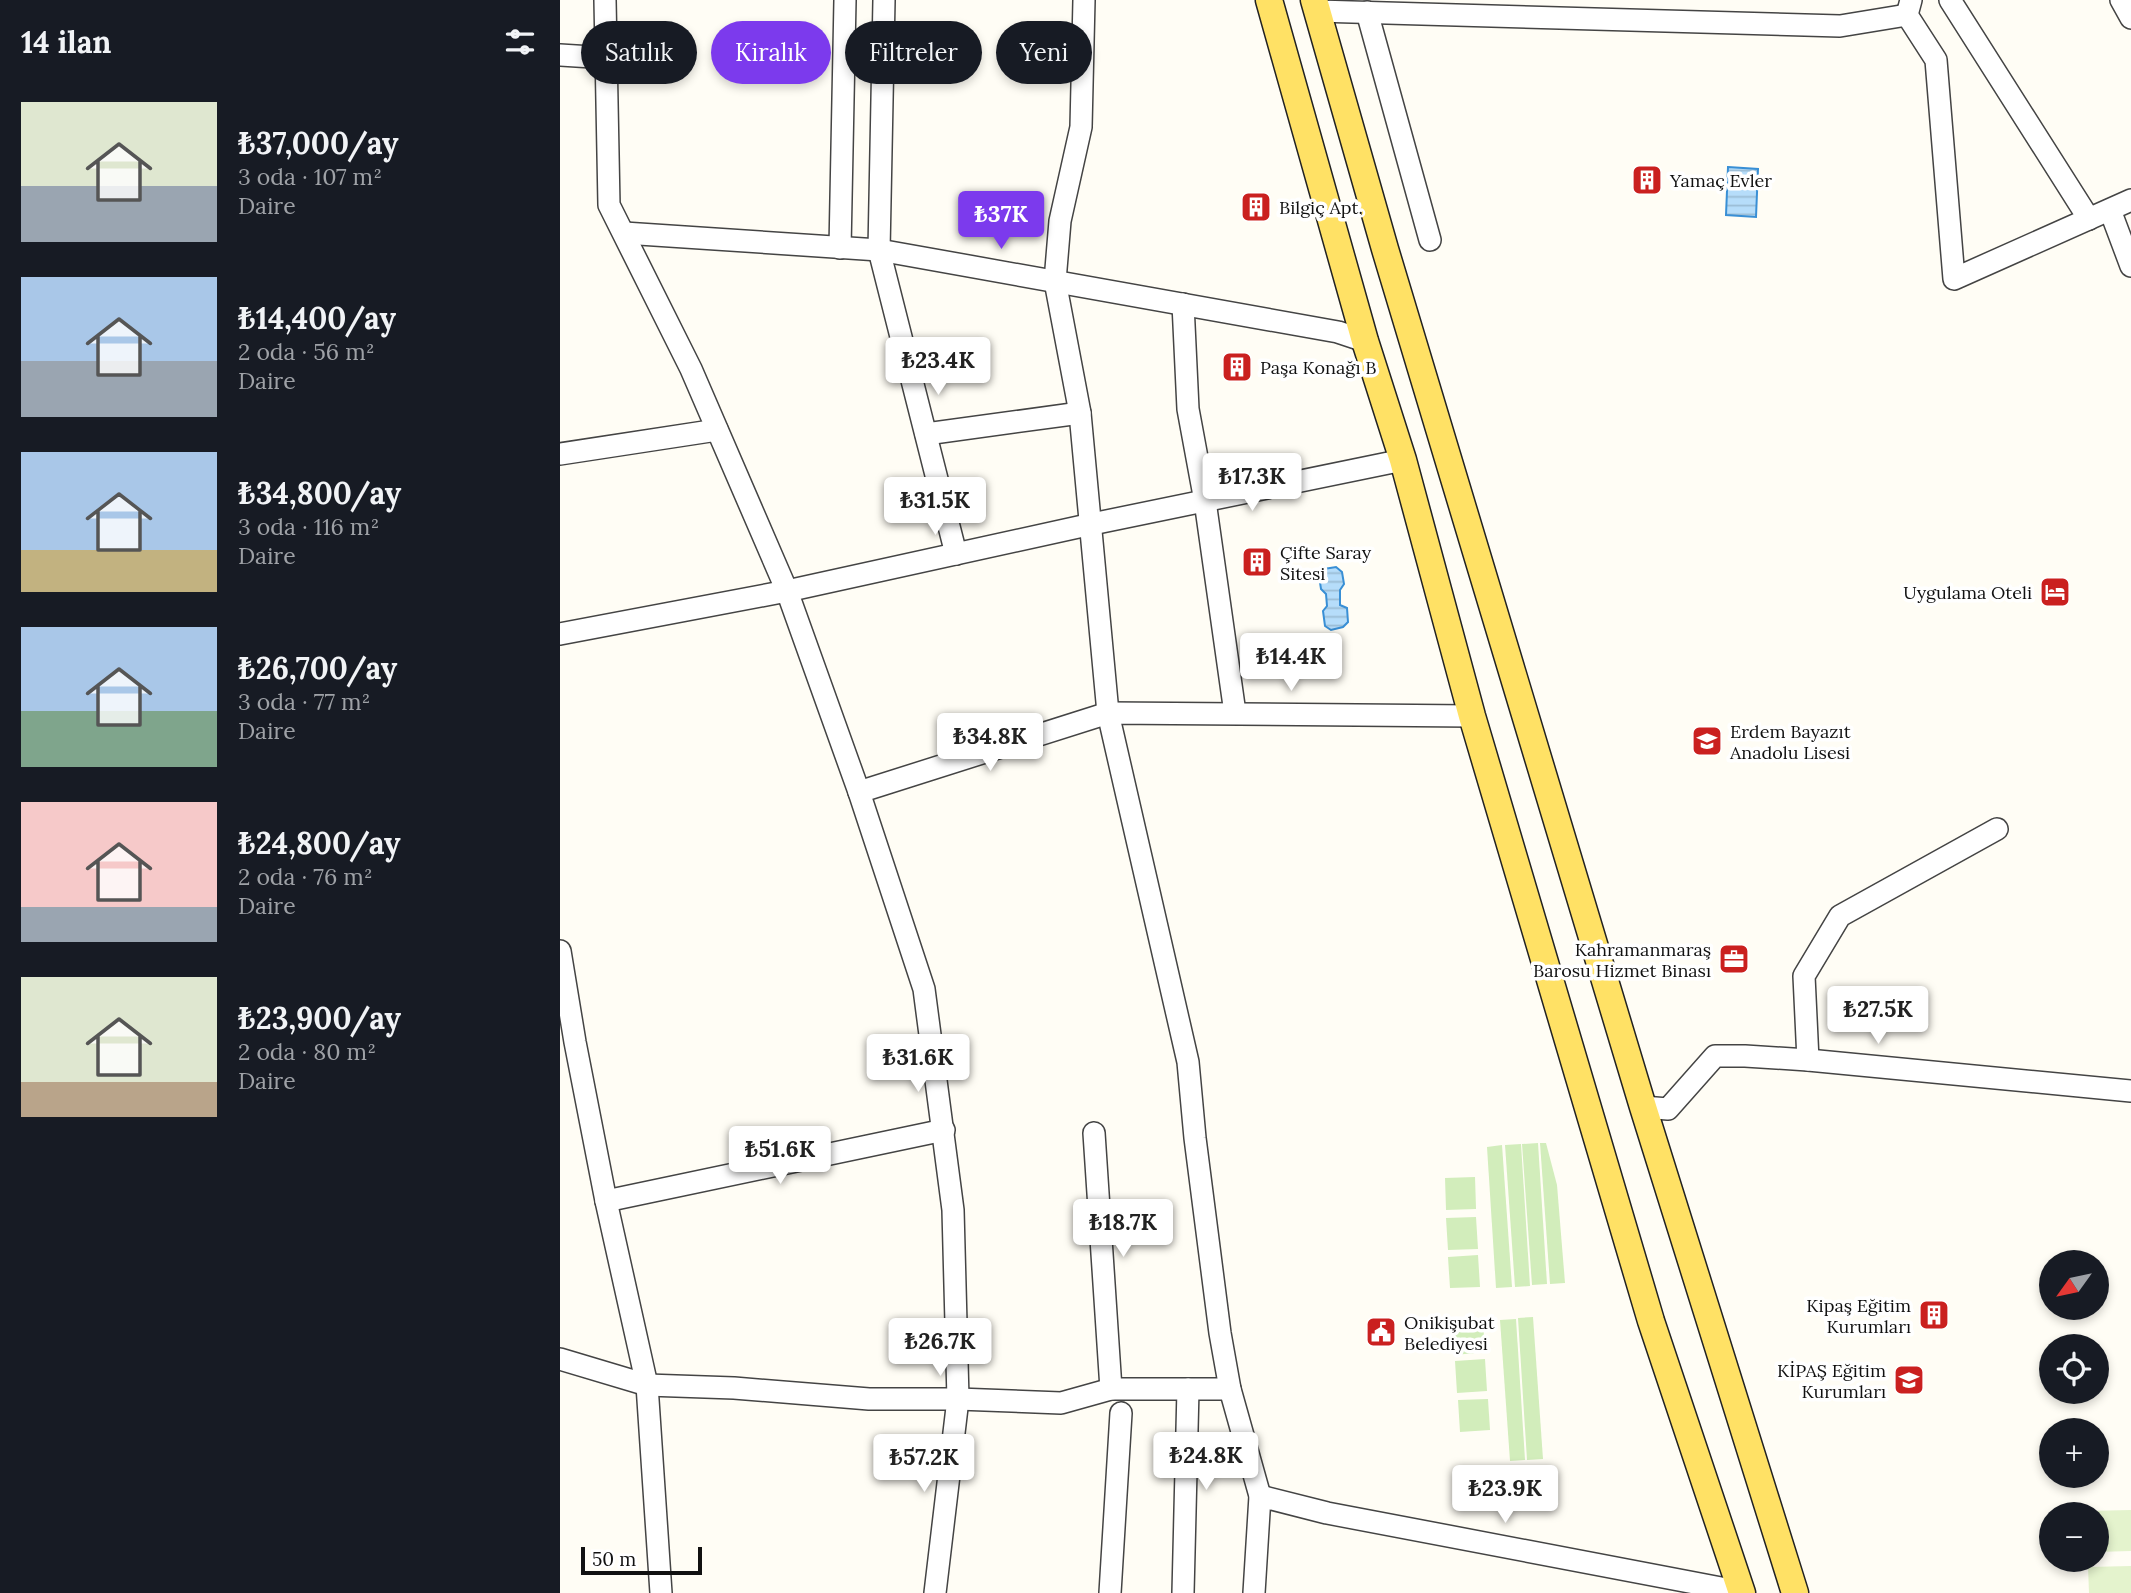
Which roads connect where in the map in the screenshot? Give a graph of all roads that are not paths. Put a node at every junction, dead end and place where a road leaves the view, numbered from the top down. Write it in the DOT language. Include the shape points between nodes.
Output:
graph roads {
  1 [pos="605,0"];
  2 [pos="845,0"];
  3 [pos="884,0"];
  4 [pos="1084,0"];
  5 [pos="1269,0"];
  6 [pos="1950,0"];
  7 [pos="2121,0"];
  8 [pos="1316,5"];
  9 [pos="1909,8"];
  10 [pos="1367,12"];
  11 [pos="2131,18"];
  12 [pos="606,21"];
  13 [pos="560,55"];
  14 [pos="581,56"];
  15 [pos="608,84"];
  16 [pos="2131,201"];
  17 [pos="2110,210"];
  18 [pos="2089,219"];
  19 [pos="625,233"];
  20 [pos="1430,240"];
  21 [pos="839,248"];
  22 [pos="879,250"];
  23 [pos="2131,266"];
  24 [pos="1055,281"];
  25 [pos="1183,304"];
  26 [pos="1365,341"];
  27 [pos="1080,413"];
  28 [pos="717,430"];
  29 [pos="926,435"];
  30 [pos="560,454"];
  31 [pos="1403,460"];
  32 [pos="1205,501"];
  33 [pos="1092,524"];
  34 [pos="957,554"];
  35 [pos="787,591"];
  36 [pos="560,634"];
  37 [pos="1108,713"];
  38 [pos="1235,713"];
  39 [pos="1472,716"];
  40 [pos="859,792"];
  41 [pos="1997,828"];
  42 [pos="560,951"];
  43 [pos="1808,1060"];
  44 [pos="2131,1091"];
  45 [pos="1643,1107"];
  46 [pos="944,1129"];
  47 [pos="1094,1133"];
  48 [pos="606,1201"];
  49 [pos="560,1359"];
  50 [pos="647,1385"];
  51 [pos="1111,1388"];
  52 [pos="1188,1389"];
  53 [pos="1230,1390"];
  54 [pos="958,1399"];
  55 [pos="1122,1413"];
  56 [pos="1260,1496"];
  57 [pos="661,1593"];
  58 [pos="934,1593"];
  59 [pos="1110,1593"];
  60 [pos="1182,1593"];
  61 [pos="1254,1593"];
  62 [pos="1742,1593"];
  63 [pos="1795,1593"];
  1 -- 12 [label="street"];
  2 -- 21 [label="street"];
  3 -- 22 [label="street"];
  4 -- 24 [label="street" via="1081,127 1059,221"];
  5 -- 26 [label="main road"];
  6 -- 18 [label="street"];
  7 -- 11 [label="street"];
  8 -- 10 [label="street"];
  8 -- 45 [label="main road"];
  9 -- 10 [label="street" via="1840,26"];
  9 -- 18 [label="street" via="1937,60 1954,279"];
  10 -- 20 [label="street"];
  13 -- 14 [label="street"];
  15 -- 19 [label="street" via="609,205"];
  16 -- 17 [label="street"];
  17 -- 18 [label="street"];
  17 -- 23 [label="street"];
  19 -- 21 [label="street"];
  19 -- 28 [label="street"];
  21 -- 22 [label="street"];
  22 -- 24 [label="street"];
  22 -- 29 [label="street"];
  24 -- 25 [label="street"];
  24 -- 27 [label="street"];
  25 -- 26 [label="street"];
  25 -- 32 [label="street" via="1188,409"];
  26 -- 31 [label="main road"];
  27 -- 29 [label="street"];
  27 -- 33 [label="street"];
  28 -- 30 [label="street"];
  28 -- 35 [label="street"];
  29 -- 34 [label="street"];
  31 -- 32 [label="street"];
  31 -- 39 [label="main road"];
  32 -- 33 [label="street"];
  32 -- 38 [label="street"];
  33 -- 34 [label="street"];
  33 -- 37 [label="street"];
  34 -- 35 [label="street"];
  35 -- 36 [label="street"];
  35 -- 40 [label="street"];
  37 -- 38 [label="street"];
  37 -- 40 [label="street"];
  37 -- 53 [label="street" via="1188,1062"];
  38 -- 39 [label="street"];
  39 -- 62 [label="main road" via="1651,1321"];
  40 -- 46 [label="street" via="924,989"];
  41 -- 43 [label="street" via="1840,916 1804,976"];
  42 -- 48 [label="street"];
  43 -- 44 [label="street"];
  43 -- 45 [label="street" via="1715,1056 1668,1109"];
  45 -- 63 [label="main road"];
  46 -- 48 [label="street"];
  46 -- 54 [label="street" via="953,1210"];
  47 -- 51 [label="street"];
  48 -- 50 [label="street"];
  49 -- 50 [label="street"];
  50 -- 54 [label="street" via="869,1399"];
  50 -- 57 [label="street"];
  51 -- 52 [label="street"];
  51 -- 54 [label="street" via="1061,1403"];
  52 -- 53 [label="street"];
  52 -- 60 [label="street"];
  53 -- 56 [label="street"];
  54 -- 58 [label="street"];
  55 -- 59 [label="street"];
  56 -- 61 [label="street"];
  56 -- 62 [label="street" via="1326,1513"];
}
